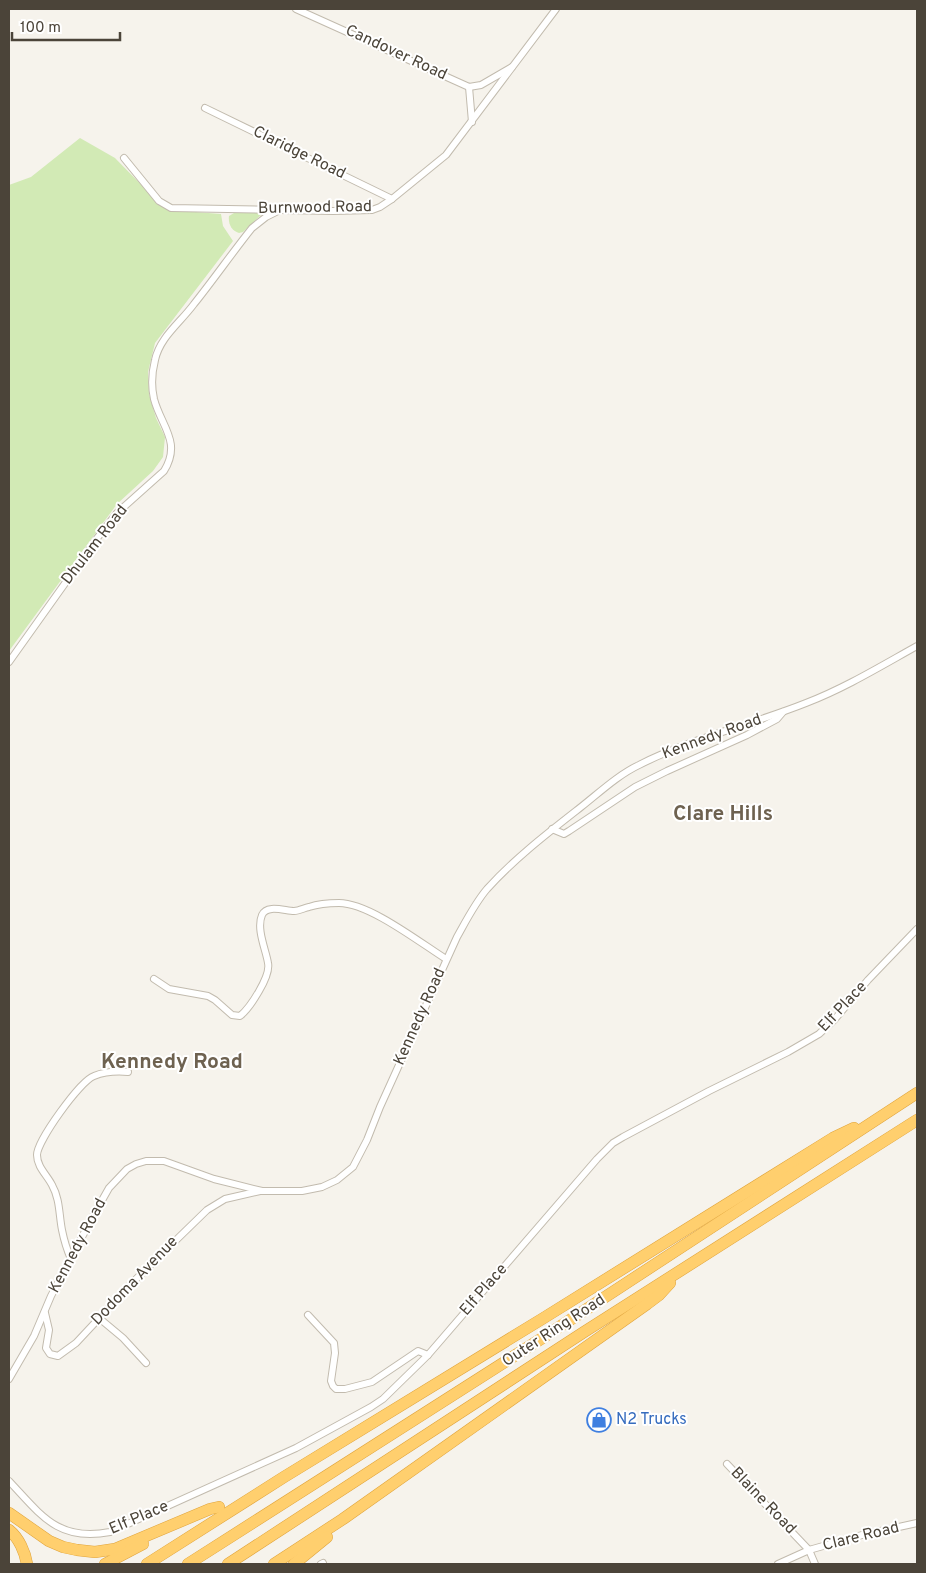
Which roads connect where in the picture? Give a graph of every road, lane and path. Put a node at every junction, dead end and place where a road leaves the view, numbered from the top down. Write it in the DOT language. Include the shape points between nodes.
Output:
graph roads {
  1 [pos="296,9"];
  2 [pos="556,9"];
  3 [pos="513,66"];
  4 [pos="469,87"];
  5 [pos="205,108"];
  6 [pos="472,122"];
  7 [pos="124,158"];
  8 [pos="392,199"];
  9 [pos="280,210"];
  10 [pos="917,646"];
  11 [pos="9,662"];
  12 [pos="783,712"];
  13 [pos="552,829"];
  14 [pos="917,929"];
  15 [pos="446,959"];
  16 [pos="154,979"];
  17 [pos="128,1072"];
  18 [pos="917,1093"];
  19 [pos="917,1120"];
  20 [pos="869,1124"];
  21 [pos="262,1191"];
  22 [pos="70,1259"];
  23 [pos="684,1270"];
  24 [pos="45,1313"];
  25 [pos="308,1315"];
  26 [pos="99,1318"];
  27 [pos="428,1355"];
  28 [pos="146,1363"];
  29 [pos="9,1379"];
  30 [pos="727,1464"];
  31 [pos="284,1477"];
  32 [pos="9,1481"];
  33 [pos="219,1506"];
  34 [pos="9,1513"];
  35 [pos="343,1519"];
  36 [pos="916,1525"];
  37 [pos="9,1530"];
  38 [pos="810,1550"];
  39 [pos="27,1564"];
  40 [pos="105,1564"];
  41 [pos="147,1564"];
  42 [pos="188,1564"];
  43 [pos="228,1564"];
  44 [pos="274,1564"];
  45 [pos="294,1564"];
  46 [pos="778,1564"];
  47 [pos="815,1564"];
  1 -- 4 [label="street, Candover Road"];
  2 -- 3 [label="street, Burnwood Road"];
  3 -- 4 [label="street" via="480,85"];
  3 -- 6 [label="street, Burnwood Road"];
  4 -- 6 [label="street"];
  5 -- 8 [label="street, Claridge Road"];
  6 -- 8 [label="street, Burnwood Road" via="440,160"];
  7 -- 9 [label="street, Burnwood Road" via="160,201 171,208"];
  8 -- 9 [label="street, Burnwood Road" via="372,210"];
  9 -- 11 [label="street, Dhulam Road" via="252,228 157,351 152,380 154,399 171,443 171,454 164,471 117,513"];
  10 -- 12 [label="street, Kennedy Road" via="824,696"];
  12 -- 13 [label="street, Kennedy Road" via="638,765"];
  12 -- 13 [label="street" via="777,719 748,735 635,787 564,834"];
  13 -- 15 [label="street, Kennedy Road" via="486,890"];
  14 -- 27 [label="street, Elf Place" via="819,1034 613,1143"];
  15 -- 16 [label="street" via="366,909 330,903 296,911 276,909 263,913 261,931 268,971 253,1000 240,1016 232,1015 208,996 169,989"];
  15 -- 21 [label="street, Kennedy Road" via="353,1167 322,1187"];
  17 -- 22 [label="street" via="98,1075 85,1082 45,1134 37,1151 39,1166 56,1193"];
  18 -- 20 [label="highway, Outer Ring Road"];
  19 -- 23 [label="highway, Outer Ring Road"];
  20 -- 31 [label="highway" via="833,1138"];
  20 -- 42 [label="highway, Outer Ring Road" via="520,1353"];
  21 -- 22 [label="street, Kennedy Road" via="214,1179 164,1161 136,1164 109,1188"];
  21 -- 26 [label="street, Dodoma Avenue" via="225,1199 207,1210"];
  22 -- 24 [label="street, Kennedy Road"];
  23 -- 35 [label="highway" via="659,1295"];
  23 -- 43 [label="highway, Outer Ring Road"];
  24 -- 26 [label="street, Dodoma Avenue" via="49,1330 46,1348 56,1356 68,1351"];
  24 -- 29 [label="street, Kennedy Road"];
  25 -- 27 [label="street" via="334,1343 331,1381 336,1389 372,1382 418,1351"];
  26 -- 28 [label="street"];
  27 -- 32 [label="street, Elf Place" via="383,1399 296,1448 110,1532 91,1535 60,1528 42,1515"];
  30 -- 38 [label="street, Blaine Road"];
  31 -- 33 [label="highway"];
  31 -- 41 [label="highway"];
  33 -- 34 [label="highway" via="120,1546 95,1552 63,1547"];
  33 -- 40 [label="highway"];
  35 -- 44 [label="highway"];
  35 -- 45 [label="highway"];
  36 -- 38 [label="street, Clare Road" via="862,1535"];
  37 -- 39 [label="highway" via="21,1545"];
  38 -- 46 [label="street, Clare Road"];
  38 -- 47 [label="street, Blaine Road"];
}
